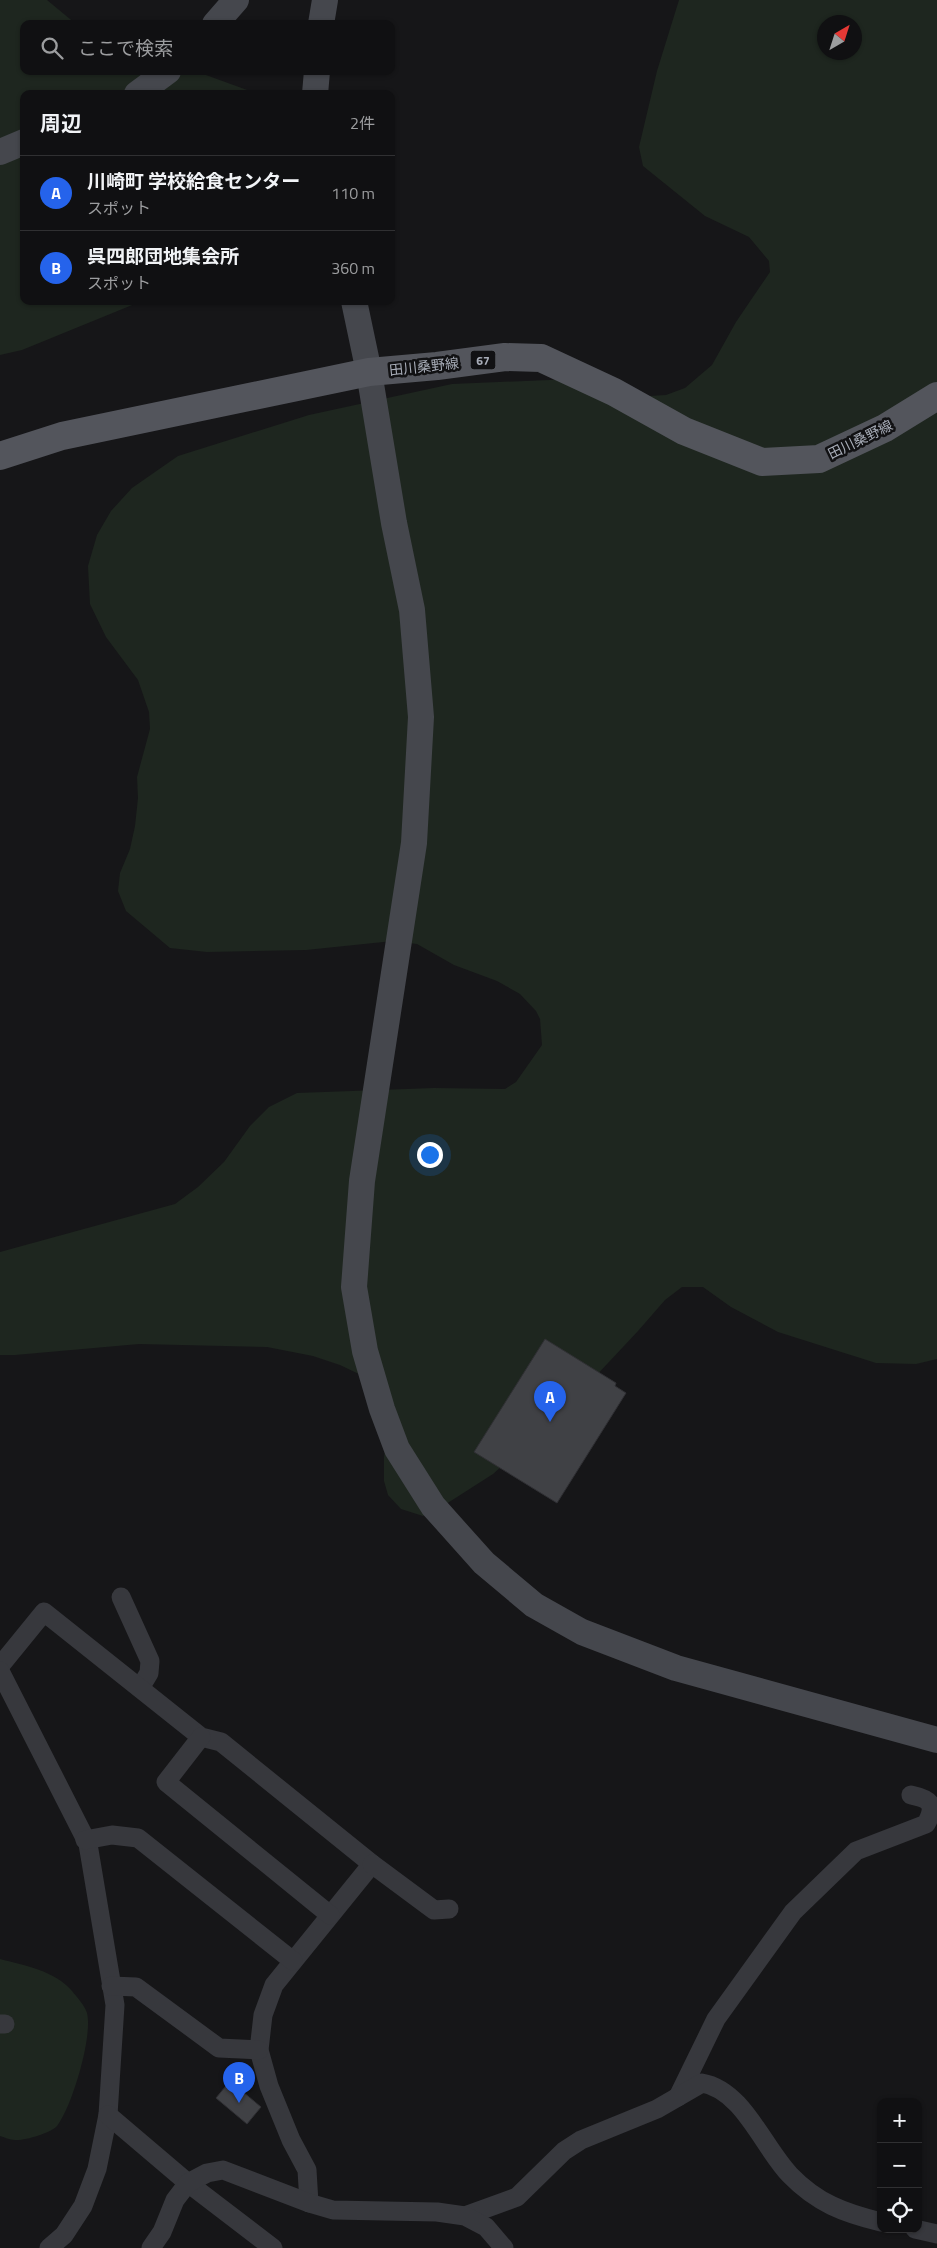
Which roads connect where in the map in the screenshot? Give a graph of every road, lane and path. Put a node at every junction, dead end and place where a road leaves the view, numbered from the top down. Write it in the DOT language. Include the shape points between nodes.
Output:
graph roads {
  1 [pos="236,0"];
  2 [pos="325,0"];
  3 [pos="218,20"];
  4 [pos="322,20"];
  5 [pos="163,75"];
  6 [pos="317,75"];
  7 [pos="142,90"];
  8 [pos="315,90"];
  9 [pos="20,144"];
  10 [pos="0,152"];
  11 [pos="355,305"];
  12 [pos="369,372"];
  13 [pos="937,396"];
  14 [pos="0,456"];
  15 [pos="121,1597"];
  16 [pos="0,1666"];
  17 [pos="0,1671"];
  18 [pos="140,1688"];
  19 [pos="201,1737"];
  20 [pos="937,1740"];
  21 [pos="910,1795"];
  22 [pos="85,1840"];
  23 [pos="372,1864"];
  24 [pos="449,1910"];
  25 [pos="330,1915"];
  26 [pos="293,1962"];
  27 [pos="112,1986"];
  28 [pos="259,2050"];
  29 [pos="678,2099"];
  30 [pos="108,2115"];
  31 [pos="188,2183"];
  32 [pos="309,2203"];
  33 [pos="465,2216"];
  34 [pos="877,2221"];
  35 [pos="922,2231"];
  36 [pos="937,2234"];
  37 [pos="49,2248"];
  38 [pos="151,2248"];
  39 [pos="274,2248"];
  40 [pos="504,2248"];
  1 -- 3 [label="street"];
  2 -- 4 [label="street"];
  5 -- 7 [label="street"];
  6 -- 8 [label="street"];
  9 -- 10 [label="street"];
  11 -- 12 [label="street"];
  12 -- 13 [label="main road, 田川桑野線 / 67" via="505,357 541,358 614,392 684,431 762,462 819,460 884,428"];
  12 -- 14 [label="main road, 田川桑野線 / 67" via="62,436"];
  12 -- 20 [label="street" via="412,610 421,717 414,843 362,1181 354,1287 365,1351 397,1449 432,1506 484,1563 534,1605 582,1632 676,1668"];
  15 -- 18 [label="street" via="150,1661 149,1673"];
  16 -- 18 [label="street" via="44,1612"];
  17 -- 22 [label="street"];
  18 -- 19 [label="street"];
  19 -- 23 [label="street" via="221,1742"];
  19 -- 25 [label="street" via="166,1782"];
  21 -- 29 [label="street" via="926,1798 933,1806 933,1814 926,1824 856,1851 793,1912 716,2019"];
  22 -- 26 [label="street" via="112,1835 138,1838"];
  22 -- 27 [label="street"];
  23 -- 24 [label="street" via="434,1910"];
  23 -- 25 [label="street"];
  25 -- 26 [label="street"];
  26 -- 28 [label="street" via="274,1986 263,2015"];
  27 -- 28 [label="street" via="136,1987 219,2048"];
  27 -- 30 [label="street" via="115,2005"];
  28 -- 32 [label="street" via="269,2086 307,2170"];
  29 -- 33 [label="street" via="582,2140 564,2152 517,2197"];
  29 -- 34 [label="street" via="702,2083 714,2085 735,2100 789,2174 806,2189 828,2206"];
  30 -- 31 [label="street"];
  30 -- 37 [label="street" via="97,2169 83,2206 64,2235"];
  31 -- 32 [label="street" via="207,2173 223,2170"];
  31 -- 38 [label="street" via="175,2200 162,2232"];
  31 -- 39 [label="street"];
  32 -- 33 [label="street" via="333,2210 437,2212"];
  33 -- 40 [label="street" via="486,2227"];
  35 -- 36 [label="street"];
}
